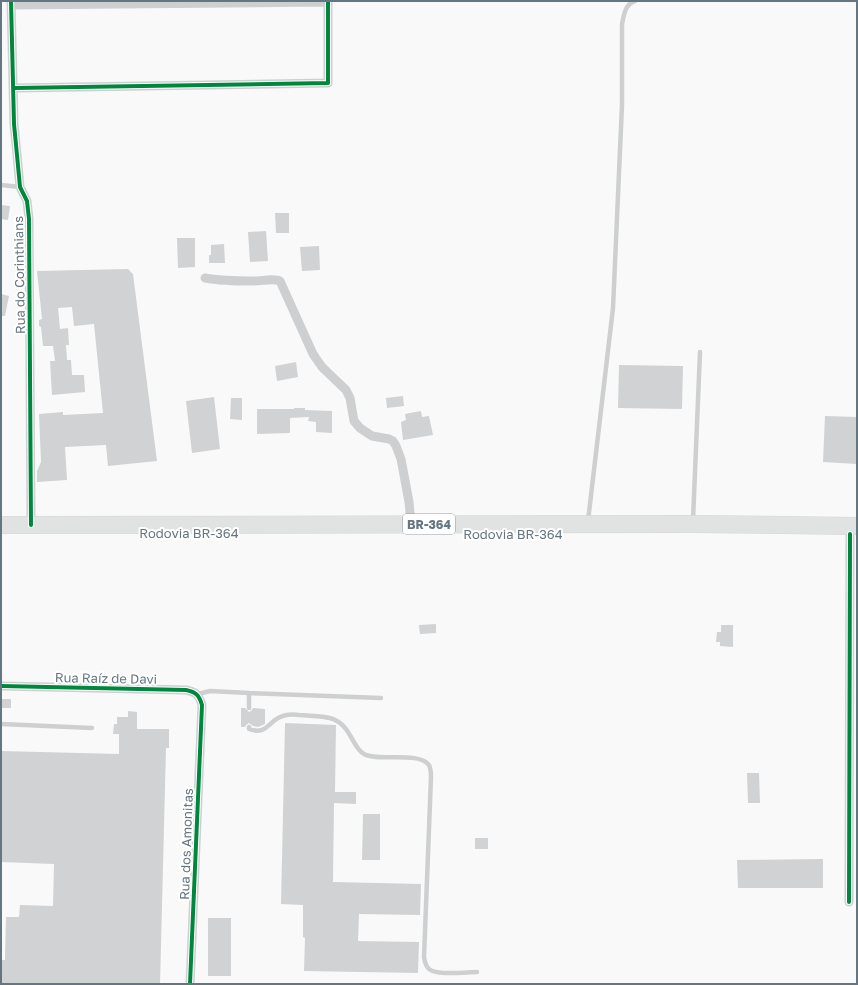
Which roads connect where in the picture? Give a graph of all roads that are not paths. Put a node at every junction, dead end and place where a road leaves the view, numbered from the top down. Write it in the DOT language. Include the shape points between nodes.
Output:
graph roads {
  1 [pos="328,1"];
  2 [pos="635,1"];
  3 [pos="11,3"];
  4 [pos="14,88"];
  5 [pos="1,185"];
  6 [pos="20,187"];
  7 [pos="205,278"];
  8 [pos="700,352"];
  9 [pos="411,524"];
  10 [pos="588,524"];
  11 [pos="693,524"];
  12 [pos="1,525"];
  13 [pos="31,525"];
  14 [pos="855,532"];
  15 [pos="1,533"];
  16 [pos="1,686"];
  17 [pos="249,692"];
  18 [pos="198,694"];
  19 [pos="381,698"];
  20 [pos="249,708"];
  21 [pos="1,724"];
  22 [pos="249,727"];
  23 [pos="92,728"];
  24 [pos="849,902"];
  25 [pos="477,972"];
  26 [pos="190,984"];
  1 -- 3 [label="street"];
  1 -- 4 [label="street" via="328,83"];
  2 -- 10 [label="lane" via="627,8 622,24 622,105 613,308"];
  3 -- 4 [label="street, Rua do Corinthians"];
  4 -- 6 [label="street, Rua do Corinthians" via="14,124"];
  5 -- 6 [label="lane"];
  6 -- 13 [label="street, Rua do Corinthians" via="27,201 30,244"];
  7 -- 9 [label="street" via="280,281 313,354 322,367 346,390 354,421 372,436 389,439 396,446 401,459"];
  8 -- 11 [label="lane"];
  9 -- 10 [label="highway, BR-364"];
  9 -- 13 [label="highway, BR-364"];
  10 -- 11 [label="highway, BR-364"];
  11 -- 14 [label="highway, BR-364"];
  12 -- 13 [label="highway, BR-364"];
  14 -- 15 [label="highway, Rodovia BR-364 / BR-364"];
  14 -- 24 [label="street"];
  16 -- 18 [label="street, Rua Raíz de Davi" via="186,690"];
  17 -- 18 [label="lane" via="210,691"];
  17 -- 19 [label="lane"];
  17 -- 20 [label="lane"];
  18 -- 26 [label="street, Rua dos Amonitas" via="202,705"];
  21 -- 23 [label="lane"];
  22 -- 25 [label="lane" via="253,730 266,729 276,719 295,714 332,718 348,730 364,754 412,758 428,764 431,777 425,964 430,970 437,972"];
}
